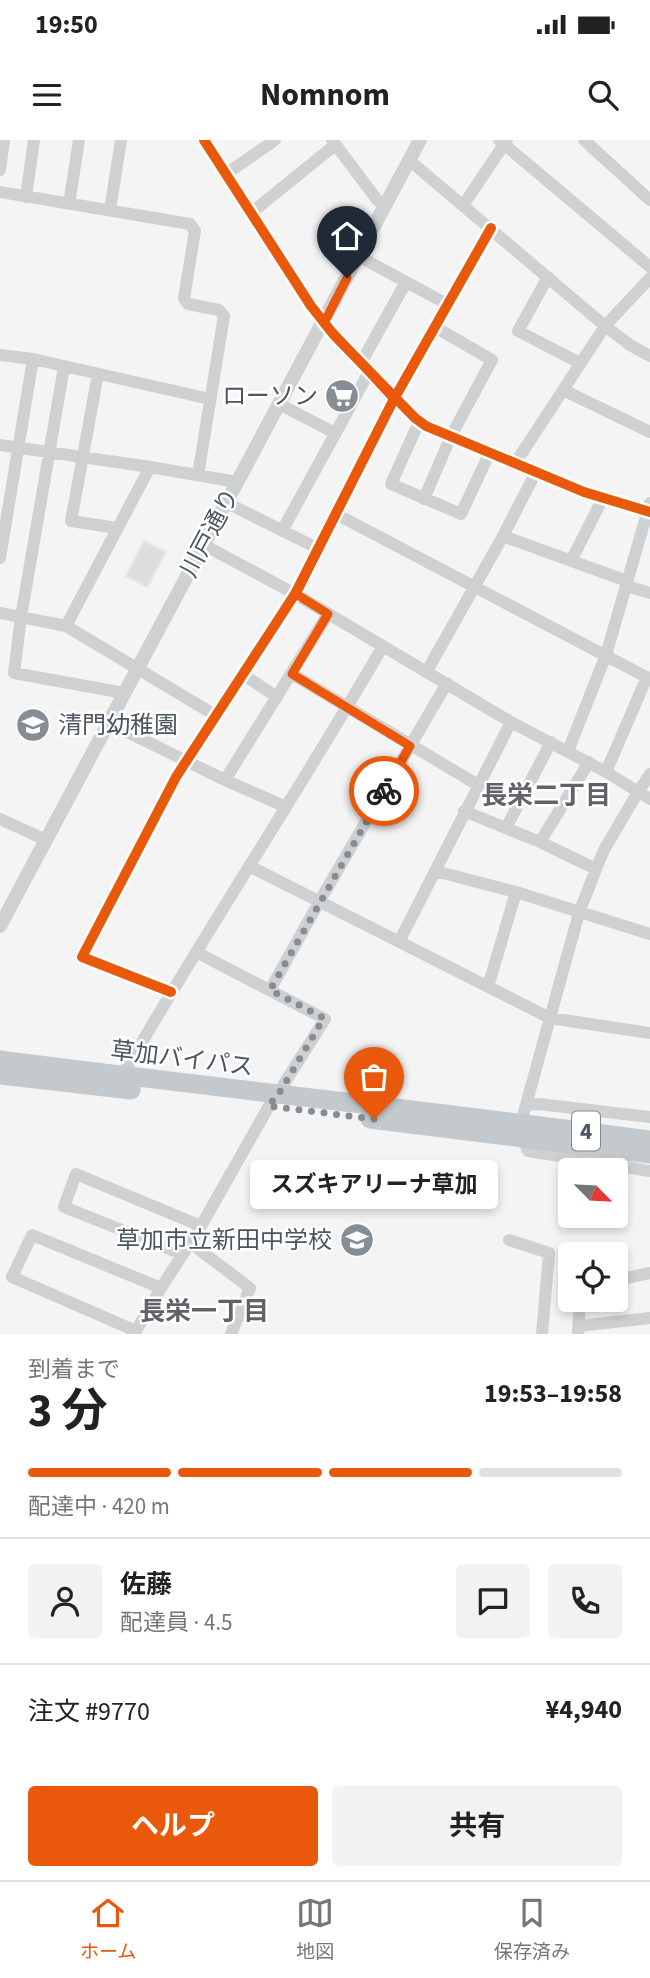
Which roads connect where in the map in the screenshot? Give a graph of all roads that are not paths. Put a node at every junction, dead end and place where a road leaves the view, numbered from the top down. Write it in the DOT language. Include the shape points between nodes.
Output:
graph roads {
  1 [pos="4,140"];
  2 [pos="34,140"];
  3 [pos="79,140"];
  4 [pos="121,140"];
  5 [pos="204,140"];
  6 [pos="275,140"];
  7 [pos="420,140"];
  8 [pos="584,140"];
  9 [pos="503,141"];
  10 [pos="334,142"];
  11 [pos="410,160"];
  12 [pos="0,170"];
  13 [pos="226,174"];
  14 [pos="0,192"];
  15 [pos="26,197"];
  16 [pos="650,200"];
  17 [pos="69,204"];
  18 [pos="385,204"];
  19 [pos="464,204"];
  20 [pos="110,210"];
  21 [pos="251,213"];
  22 [pos="491,228"];
  23 [pos="358,256"];
  24 [pos="650,267"];
  25 [pos="548,276"];
  26 [pos="650,278"];
  27 [pos="406,282"];
  28 [pos="447,304"];
  29 [pos="324,323"];
  30 [pos="605,326"];
  31 [pos="435,327"];
  32 [pos="0,355"];
  33 [pos="650,356"];
  34 [pos="33,359"];
  35 [pos="580,363"];
  36 [pos="64,367"];
  37 [pos="365,368"];
  38 [pos="98,374"];
  39 [pos="562,390"];
  40 [pos="210,399"];
  41 [pos="394,399"];
  42 [pos="279,404"];
  43 [pos="419,422"];
  44 [pos="650,432"];
  45 [pos="335,433"];
  46 [pos="451,436"];
  47 [pos="0,445"];
  48 [pos="18,448"];
  49 [pos="50,452"];
  50 [pos="490,452"];
  51 [pos="83,457"];
  52 [pos="516,462"];
  53 [pos="150,467"];
  54 [pos="536,471"];
  55 [pos="198,475"];
  56 [pos="237,482"];
  57 [pos="603,498"];
  58 [pos="424,499"];
  59 [pos="227,503"];
  60 [pos="649,508"];
  61 [pos="336,514"];
  62 [pos="117,528"];
  63 [pos="282,531"];
  64 [pos="503,536"];
  65 [pos="204,545"];
  66 [pos="318,549"];
  67 [pos="0,558"];
  68 [pos="571,561"];
  69 [pos="626,583"];
  70 [pos="475,586"];
  71 [pos="650,593"];
  72 [pos="296,594"];
  73 [pos="0,613"];
  74 [pos="328,614"];
  75 [pos="21,617"];
  76 [pos="66,626"];
  77 [pos="383,646"];
  78 [pos="606,655"];
  79 [pos="137,670"];
  80 [pos="427,671"];
  81 [pos="292,674"];
  82 [pos="244,675"];
  83 [pos="648,678"];
  84 [pos="447,683"];
  85 [pos="124,693"];
  86 [pos="277,697"];
  87 [pos="347,708"];
  88 [pos="215,715"];
  89 [pos="511,722"];
  90 [pos="109,723"];
  91 [pos="551,742"];
  92 [pos="410,746"];
  93 [pos="568,751"];
  94 [pos="187,760"];
  95 [pos="589,762"];
  96 [pos="606,772"];
  97 [pos="650,774"];
  98 [pos="225,780"];
  99 [pos="478,785"];
  100 [pos="638,792"];
  101 [pos="650,799"];
  102 [pos="286,807"];
  103 [pos="464,811"];
  104 [pos="0,819"];
  105 [pos="506,828"];
  106 [pos="46,840"];
  107 [pos="540,842"];
  108 [pos="249,866"];
  109 [pos="596,869"];
  110 [pos="435,871"];
  111 [pos="516,892"];
  112 [pos="319,902"];
  113 [pos="579,913"];
  114 [pos="0,926"];
  115 [pos="650,934"];
  116 [pos="399,942"];
  117 [pos="196,952"];
  118 [pos="488,987"];
  119 [pos="270,990"];
  120 [pos="171,992"];
  121 [pos="550,1017"];
  122 [pos="650,1033"];
  123 [pos="0,1060"];
  124 [pos="0,1075"];
  125 [pos="122,1076"];
  126 [pos="273,1100"];
  127 [pos="650,1117"];
  128 [pos="523,1122"];
  129 [pos="650,1140"];
  130 [pos="650,1154"];
  131 [pos="650,1171"];
  132 [pos="201,1226"];
  133 [pos="509,1240"];
  134 [pos="189,1242"];
  135 [pos="183,1254"];
  136 [pos="650,1273"];
  137 [pos="628,1278"];
  138 [pos="161,1287"];
  139 [pos="579,1312"];
  140 [pos="650,1318"];
  141 [pos="578,1330"];
  142 [pos="135,1332"];
  143 [pos="231,1334"];
  144 [pos="542,1334"];
  1 -- 12 [label="street"];
  2 -- 15 [label="street"];
  3 -- 17 [label="street"];
  4 -- 20 [label="street"];
  5 -- 13 [label="street"];
  6 -- 13 [label="street"];
  7 -- 11 [label="street, 川戸通り"];
  8 -- 16 [label="street"];
  9 -- 19 [label="street"];
  9 -- 24 [label="street"];
  10 -- 18 [label="street" via="378,201"];
  10 -- 21 [label="street"];
  11 -- 18 [label="street, 川戸通り"];
  11 -- 19 [label="street"];
  13 -- 21 [label="street"];
  14 -- 15 [label="street"];
  15 -- 17 [label="street"];
  17 -- 20 [label="street"];
  18 -- 23 [label="street, 川戸通り"];
  19 -- 22 [label="street"];
  20 -- 40 [label="street" via="190,224 195,231 184,298 188,304 219,310 225,316"];
  21 -- 29 [label="street"];
  22 -- 25 [label="street"];
  22 -- 28 [label="street"];
  23 -- 27 [label="street"];
  23 -- 29 [label="street, 川戸通り"];
  25 -- 30 [label="street"];
  25 -- 35 [label="street" via="518,331"];
  26 -- 30 [label="street"];
  27 -- 28 [label="street"];
  27 -- 37 [label="street"];
  28 -- 31 [label="street"];
  29 -- 37 [label="street"];
  29 -- 42 [label="street, 川戸通り"];
  30 -- 33 [label="street"];
  30 -- 35 [label="street"];
  31 -- 41 [label="street"];
  31 -- 46 [label="street" via="492,360"];
  32 -- 34 [label="street"];
  34 -- 36 [label="street"];
  34 -- 48 [label="street"];
  35 -- 39 [label="street"];
  36 -- 38 [label="street"];
  36 -- 49 [label="street"];
  37 -- 41 [label="street"];
  37 -- 45 [label="street"];
  38 -- 40 [label="street"];
  38 -- 51 [label="street"];
  39 -- 44 [label="street"];
  39 -- 52 [label="street"];
  40 -- 55 [label="street"];
  41 -- 43 [label="street"];
  41 -- 61 [label="street"];
  42 -- 45 [label="street"];
  42 -- 56 [label="street, 川戸通り"];
  43 -- 46 [label="street"];
  43 -- 58 [label="street" via="391,485"];
  45 -- 63 [label="street"];
  46 -- 50 [label="street"];
  46 -- 58 [label="street"];
  47 -- 48 [label="street"];
  48 -- 49 [label="street"];
  48 -- 67 [label="street"];
  49 -- 51 [label="street"];
  49 -- 75 [label="street"];
  50 -- 52 [label="street"];
  50 -- 58 [label="street" via="461,514"];
  51 -- 53 [label="street"];
  51 -- 62 [label="street" via="71,521"];
  52 -- 54 [label="street"];
  53 -- 55 [label="street"];
  53 -- 62 [label="street"];
  54 -- 57 [label="street"];
  54 -- 64 [label="street"];
  55 -- 56 [label="street"];
  56 -- 59 [label="street, 川戸通り"];
  57 -- 60 [label="street"];
  57 -- 68 [label="street"];
  59 -- 63 [label="street"];
  59 -- 65 [label="street, 川戸通り"];
  60 -- 69 [label="street"];
  61 -- 66 [label="street"];
  61 -- 70 [label="street"];
  62 -- 76 [label="street"];
  63 -- 66 [label="street"];
  64 -- 68 [label="street"];
  64 -- 70 [label="street"];
  65 -- 72 [label="street"];
  65 -- 79 [label="street, 川戸通り"];
  66 -- 72 [label="street"];
  68 -- 69 [label="street"];
  69 -- 71 [label="street"];
  69 -- 78 [label="street"];
  70 -- 78 [label="street"];
  70 -- 80 [label="street"];
  72 -- 74 [label="street"];
  72 -- 82 [label="street"];
  73 -- 75 [label="street"];
  74 -- 77 [label="street"];
  74 -- 81 [label="street"];
  75 -- 76 [label="street"];
  75 -- 85 [label="street" via="14,673"];
  76 -- 79 [label="street"];
  77 -- 80 [label="street"];
  77 -- 87 [label="street"];
  78 -- 83 [label="street"];
  78 -- 93 [label="street"];
  79 -- 85 [label="street, 川戸通り"];
  79 -- 88 [label="street"];
  80 -- 84 [label="street"];
  81 -- 86 [label="street"];
  81 -- 87 [label="street"];
  82 -- 86 [label="street"];
  82 -- 88 [label="street"];
  83 -- 96 [label="street"];
  84 -- 89 [label="street"];
  84 -- 92 [label="street"];
  85 -- 90 [label="street, 川戸通り"];
  86 -- 98 [label="street"];
  87 -- 92 [label="street"];
  87 -- 102 [label="street"];
  88 -- 94 [label="street"];
  89 -- 91 [label="street"];
  89 -- 99 [label="street"];
  90 -- 94 [label="street"];
  90 -- 106 [label="street, 川戸通り"];
  91 -- 93 [label="street"];
  91 -- 105 [label="street"];
  92 -- 99 [label="street"];
  92 -- 112 [label="street"];
  93 -- 95 [label="street"];
  94 -- 98 [label="street"];
  94 -- 120 [label="street" via="82,957"];
  95 -- 96 [label="street"];
  95 -- 107 [label="street"];
  96 -- 100 [label="street"];
  97 -- 100 [label="street"];
  98 -- 102 [label="street"];
  99 -- 103 [label="street"];
  100 -- 101 [label="street"];
  100 -- 109 [label="street"];
  102 -- 108 [label="street"];
  103 -- 105 [label="street"];
  103 -- 110 [label="street"];
  104 -- 106 [label="street"];
  105 -- 107 [label="street"];
  106 -- 114 [label="street, 川戸通り"];
  107 -- 109 [label="street"];
  108 -- 112 [label="street"];
  108 -- 117 [label="street"];
  109 -- 113 [label="street"];
  110 -- 111 [label="street"];
  110 -- 116 [label="street"];
  111 -- 113 [label="street"];
  111 -- 118 [label="street"];
  112 -- 116 [label="street"];
  112 -- 119 [label="street"];
  113 -- 115 [label="street"];
  113 -- 121 [label="street"];
  116 -- 118 [label="street"];
  117 -- 119 [label="street"];
  117 -- 120 [label="street"];
  118 -- 121 [label="street"];
  119 -- 126 [label="street" via="324,1018"];
  120 -- 125 [label="street"];
  121 -- 122 [label="street"];
  121 -- 128 [label="street"];
  123 -- 125 [label="highway, 草加バイパス / 4"];
  124 -- 126 [label="highway, 草加バイパス / 4"];
  125 -- 126 [label="highway, 草加バイパス / 4"];
  126 -- 128 [label="highway, 草加バイパス / 4"];
  126 -- 132 [label="street"];
  127 -- 128 [label="street" via="539,1104"];
  128 -- 129 [label="highway, 草加バイパス / 4"];
  128 -- 130 [label="highway, 草加バイパス / 4"];
  128 -- 131 [label="street" via="528,1151"];
  132 -- 134 [label="street"];
  132 -- 135 [label="street" via="76,1174 64,1207"];
  133 -- 144 [label="street" via="550,1253"];
  134 -- 135 [label="street"];
  134 -- 143 [label="street" via="250,1288"];
  135 -- 138 [label="street"];
  136 -- 137 [label="street"];
  138 -- 142 [label="street"];
  138 -- 142 [label="street" via="32,1235 12,1277"];
  139 -- 141 [label="street"];
  140 -- 141 [label="street"];
}
